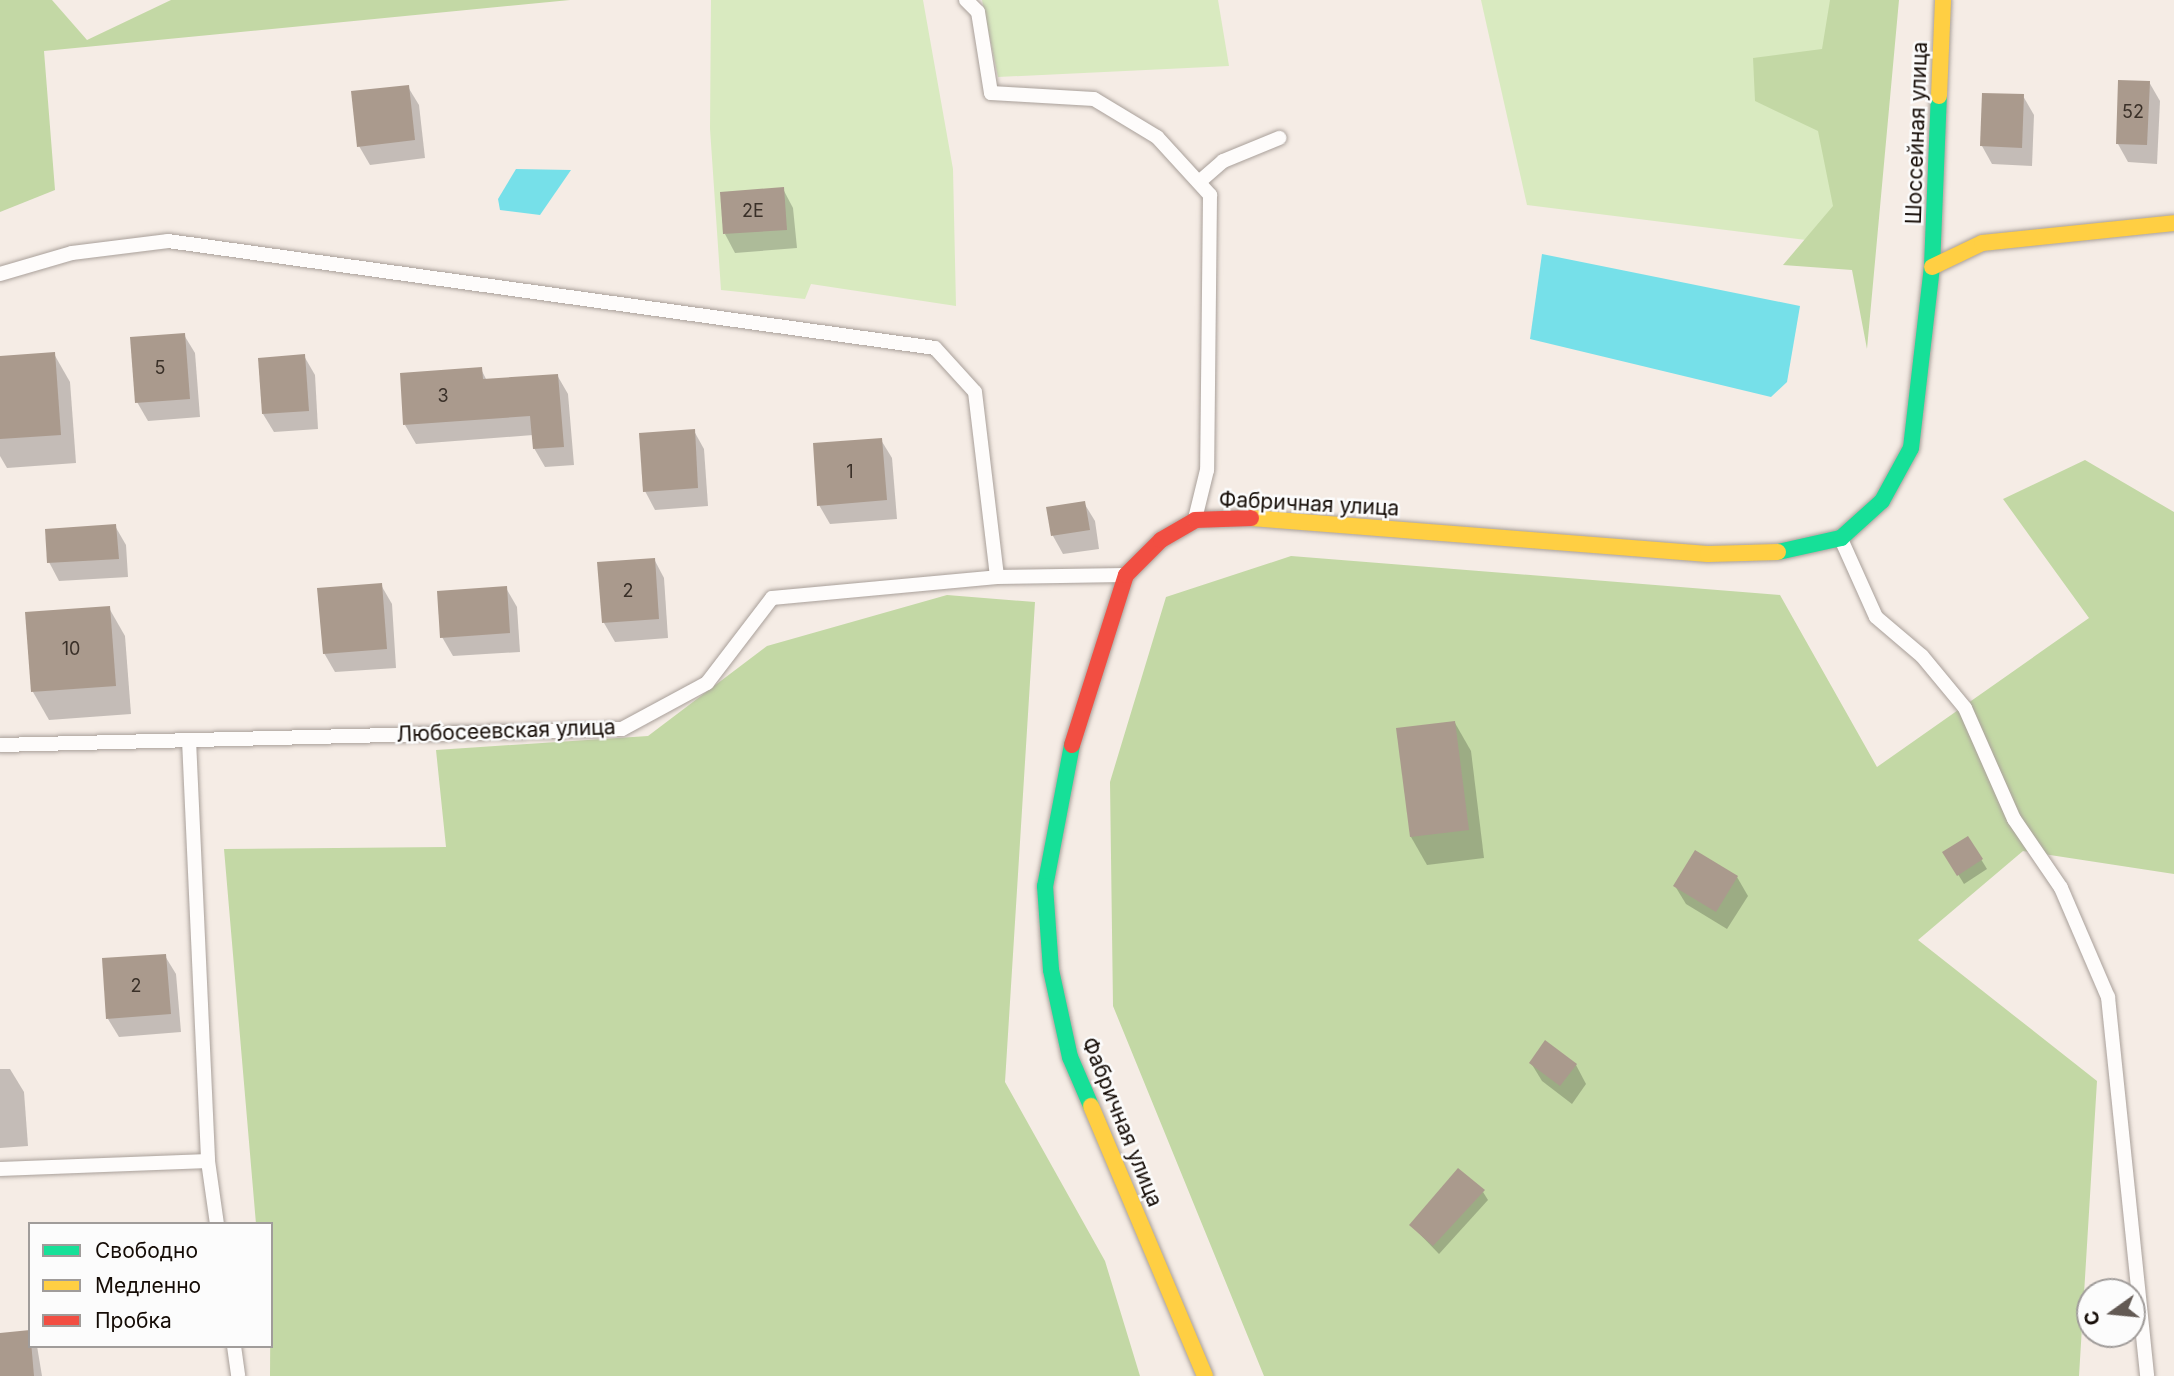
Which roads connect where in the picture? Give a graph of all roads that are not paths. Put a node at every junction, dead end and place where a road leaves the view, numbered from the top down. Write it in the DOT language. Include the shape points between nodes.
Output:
graph roads {
  1 [pos="966,0"];
  2 [pos="1943,0"];
  3 [pos="1279,138"];
  4 [pos="1199,182"];
  5 [pos="2174,223"];
  6 [pos="1932,267"];
  7 [pos="0,274"];
  8 [pos="1195,520"];
  9 [pos="1841,538"];
  10 [pos="1126,575"];
  11 [pos="997,577"];
  12 [pos="189,740"];
  13 [pos="0,745"];
  14 [pos="208,1161"];
  15 [pos="0,1169"];
  16 [pos="217,1222"];
  17 [pos="234,1348"];
  18 [pos="238,1376"];
  19 [pos="1205,1376"];
  20 [pos="2147,1376"];
  1 -- 4 [label="lane" via="978,12 991,93 1094,99 1157,137"];
  2 -- 6 [label="street, Шоссейная улица"];
  3 -- 4 [label="lane" via="1223,161"];
  4 -- 8 [label="lane" via="1210,195 1208,470"];
  5 -- 6 [label="street" via="1982,243"];
  6 -- 9 [label="street, Фабричная улица" via="1910,447 1882,501"];
  7 -- 11 [label="lane" via="72,253 168,241 935,348 975,392"];
  8 -- 9 [label="street, Фабричная улица" via="1242,517 1708,554 1791,552"];
  8 -- 10 [label="street, Фабричная улица" via="1160,540"];
  9 -- 20 [label="lane" via="1876,617 1922,656 1965,708 2014,819 2061,888 2108,997"];
  10 -- 11 [label="lane, Любосеевская улица"];
  10 -- 19 [label="street, Фабричная улица" via="1079,715 1058,799 1045,886 1051,970 1070,1057"];
  11 -- 12 [label="lane, Любосеевская улица" via="772,598 707,682 622,729"];
  12 -- 13 [label="lane, Любосеевская улица"];
  12 -- 14 [label="lane"];
  14 -- 15 [label="lane"];
  14 -- 16 [label="lane"];
  17 -- 18 [label="lane"];
}
